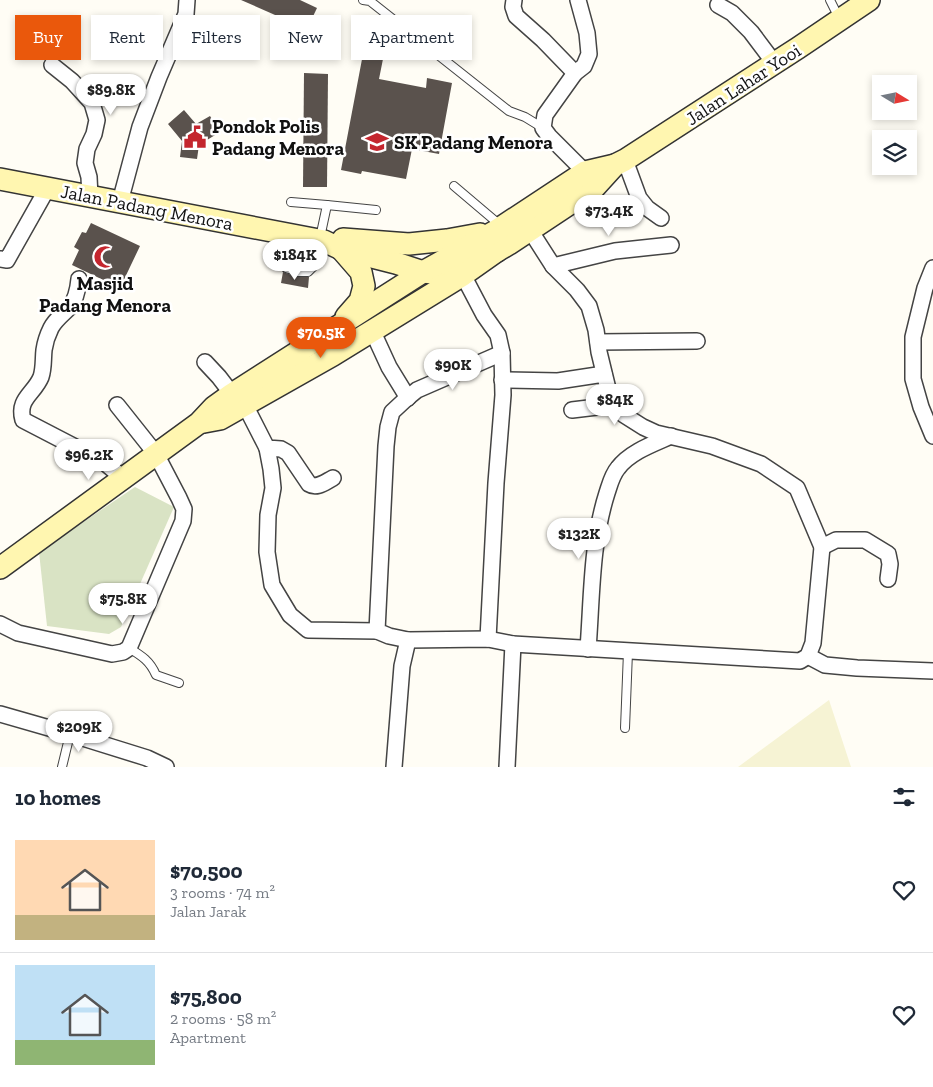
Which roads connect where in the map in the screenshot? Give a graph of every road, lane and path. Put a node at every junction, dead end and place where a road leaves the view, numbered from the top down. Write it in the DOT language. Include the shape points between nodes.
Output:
graph roads {
  1 [pos="187,0"];
  2 [pos="363,0"];
  3 [pos="514,0"];
  4 [pos="578,0"];
  5 [pos="830,0"];
  6 [pos="869,0"];
  7 [pos="718,5"];
  8 [pos="840,20"];
  9 [pos="775,64"];
  10 [pos="52,65"];
  11 [pos="575,73"];
  12 [pos="543,128"];
  13 [pos="620,162"];
  14 [pos="586,172"];
  15 [pos="0,179"];
  16 [pos="454,186"];
  17 [pos="47,189"];
  18 [pos="90,197"];
  19 [pos="120,202"];
  20 [pos="291,202"];
  21 [pos="327,205"];
  22 [pos="376,210"];
  23 [pos="661,218"];
  24 [pos="530,230"];
  25 [pos="283,233"];
  26 [pos="497,236"];
  27 [pos="332,242"];
  28 [pos="671,245"];
  29 [pos="0,259"];
  30 [pos="553,266"];
  31 [pos="933,268"];
  32 [pos="432,270"];
  33 [pos="463,275"];
  34 [pos="79,279"];
  35 [pos="336,328"];
  36 [pos="374,329"];
  37 [pos="697,341"];
  38 [pos="598,342"];
  39 [pos="502,353"];
  40 [pos="205,362"];
  41 [pos="604,374"];
  42 [pos="502,380"];
  43 [pos="608,389"];
  44 [pos="408,398"];
  45 [pos="239,399"];
  46 [pos="117,405"];
  47 [pos="572,410"];
  48 [pos="670,436"];
  49 [pos="933,436"];
  50 [pos="267,448"];
  51 [pos="156,454"];
  52 [pos="123,478"];
  53 [pos="333,478"];
  54 [pos="822,547"];
  55 [pos="0,568"];
  56 [pos="888,579"];
  57 [pos="0,624"];
  58 [pos="377,631"];
  59 [pos="488,639"];
  60 [pos="408,640"];
  61 [pos="514,644"];
  62 [pos="129,648"];
  63 [pos="588,649"];
  64 [pos="628,652"];
  65 [pos="808,656"];
  66 [pos="933,671"];
  67 [pos="179,684"];
  68 [pos="0,714"];
  69 [pos="625,728"];
  70 [pos="70,734"];
  71 [pos="146,763"];
  72 [pos="62,767"];
  73 [pos="166,767"];
  74 [pos="394,767"];
  75 [pos="507,767"];
  1 -- 19 [label="street" via="186,14 140,127"];
  2 -- 12 [label="lane" via="370,1 509,112"];
  3 -- 11 [label="street" via="516,16"];
  4 -- 11 [label="street" via="589,54 584,66"];
  5 -- 8 [label="lane"];
  6 -- 8 [label="main road, Jalan Lahar Yooi"];
  7 -- 9 [label="street" via="732,13 751,32"];
  8 -- 9 [label="main road, Jalan Lahar Yooi"];
  9 -- 13 [label="main road, Jalan Lahar Yooi"];
  10 -- 18 [label="street" via="72,81 92,104 97,120 85,163"];
  11 -- 12 [label="street" via="545,115"];
  12 -- 14 [label="street"];
  13 -- 14 [label="main road, Jalan Lahar Yooi"];
  13 -- 23 [label="street" via="639,198"];
  13 -- 24 [label="main road, Jalan Lahar Yooi" via="595,188"];
  14 -- 26 [label="main road, Jalan Lahar Yooi"];
  15 -- 17 [label="main road, Jalan Padang Menora"];
  16 -- 26 [label="lane"];
  17 -- 18 [label="main road, Jalan Padang Menora"];
  17 -- 29 [label="street" via="8,260"];
  18 -- 19 [label="main road, Jalan Padang Menora"];
  19 -- 25 [label="main road, Jalan Padang Menora"];
  20 -- 21 [label="lane"];
  21 -- 22 [label="lane"];
  21 -- 27 [label="lane"];
  24 -- 26 [label="main road, Jalan Lahar Yooi"];
  24 -- 30 [label="street"];
  25 -- 27 [label="main road, Jalan Padang Menora"];
  25 -- 27 [label="lane" via="281,260 286,268 298,272 308,272"];
  26 -- 27 [label="main road" via="409,244"];
  26 -- 32 [label="main road" via="447,270"];
  26 -- 33 [label="main road"];
  27 -- 32 [label="main road, Jalan Padang Menora" via="396,263"];
  27 -- 35 [label="main road" via="361,272 364,286 360,301"];
  28 -- 30 [label="street" via="615,251"];
  30 -- 38 [label="street" via="589,306"];
  31 -- 49 [label="street" via="913,337 913,379"];
  32 -- 35 [label="main road"];
  32 -- 36 [label="main road" via="412,296"];
  33 -- 36 [label="main road"];
  33 -- 39 [label="street" via="498,336"];
  34 -- 52 [label="street" via="78,291 70,307 52,327 44,349 41,376 20,411 23,420 104,462"];
  35 -- 45 [label="main road"];
  36 -- 44 [label="street"];
  36 -- 45 [label="main road" via="333,355"];
  37 -- 38 [label="street"];
  38 -- 41 [label="street"];
  39 -- 42 [label="street"];
  39 -- 44 [label="street" via="417,390"];
  40 -- 45 [label="street"];
  41 -- 42 [label="street" via="558,381"];
  41 -- 43 [label="street"];
  42 -- 59 [label="street"];
  43 -- 47 [label="street" via="597,407"];
  43 -- 48 [label="street" via="624,415 642,427"];
  44 -- 58 [label="street" via="392,412 388,427"];
  45 -- 50 [label="street"];
  45 -- 51 [label="main road" via="214,407 199,423"];
  46 -- 51 [label="street"];
  48 -- 54 [label="street" via="712,446 777,473 797,488"];
  48 -- 63 [label="street" via="629,458 618,467 612,478 595,542"];
  50 -- 53 [label="street" via="288,453 312,486"];
  50 -- 58 [label="street" via="273,488 268,515 272,585 290,615 308,630"];
  51 -- 52 [label="main road"];
  51 -- 62 [label="street" via="184,509 182,521"];
  52 -- 55 [label="main road"];
  54 -- 56 [label="street" via="836,540 865,540 888,554"];
  54 -- 65 [label="street" via="814,643"];
  57 -- 62 [label="street" via="18,633 112,654"];
  58 -- 60 [label="street"];
  59 -- 60 [label="street"];
  59 -- 61 [label="street"];
  60 -- 74 [label="street" via="402,666"];
  61 -- 63 [label="street"];
  61 -- 75 [label="street"];
  62 -- 67 [label="lane" via="151,665 156,675"];
  63 -- 64 [label="street"];
  64 -- 65 [label="street" via="800,662"];
  64 -- 69 [label="lane"];
  65 -- 66 [label="street" via="825,665"];
  68 -- 70 [label="street"];
  70 -- 71 [label="street"];
  70 -- 72 [label="lane"];
  71 -- 73 [label="street"];
}
